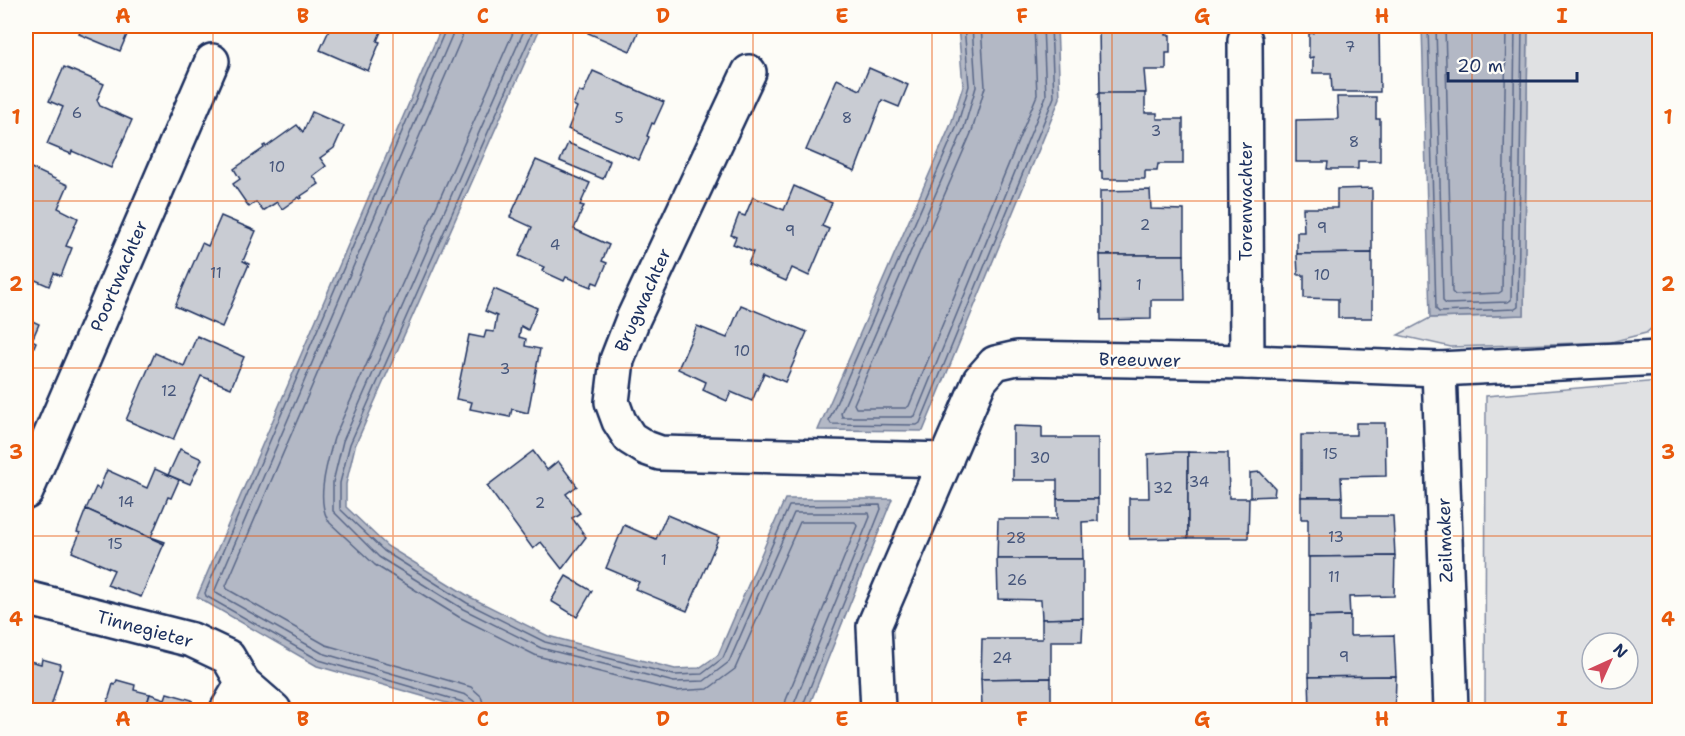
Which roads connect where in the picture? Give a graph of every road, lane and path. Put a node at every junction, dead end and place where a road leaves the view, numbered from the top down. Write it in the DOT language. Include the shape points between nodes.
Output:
graph roads {
  1 [pos="1245,40"];
  2 [pos="212,61"];
  3 [pos="749,72"];
  4 [pos="1659,358"];
  5 [pos="1247,362"];
  6 [pos="1439,369"];
  7 [pos="946,460"];
  8 [pos="26,492"];
  9 [pos="26,598"];
  10 [pos="235,697"];
  11 [pos="274,711"];
  12 [pos="878,711"];
  13 [pos="1451,711"];
  1 -- 5 [label="street, Torenwachter"];
  2 -- 8 [label="street, Poortwachter"];
  3 -- 7 [label="street, Brugwachter" via="617,360 612,402 620,421 630,438 660,453"];
  4 -- 6 [label="street, Breeuwer"];
  5 -- 6 [label="street, Breeuwer"];
  5 -- 7 [label="street, Breeuwer" via="1017,358 995,363 980,380"];
  6 -- 13 [label="street, Zeilmaker"];
  7 -- 12 [label="street, Breeuwer" via="874,626"];
  9 -- 10 [label="street, Tinnegieter" via="192,640 228,657"];
  10 -- 11 [label="street, Tinnegieter"];
}
